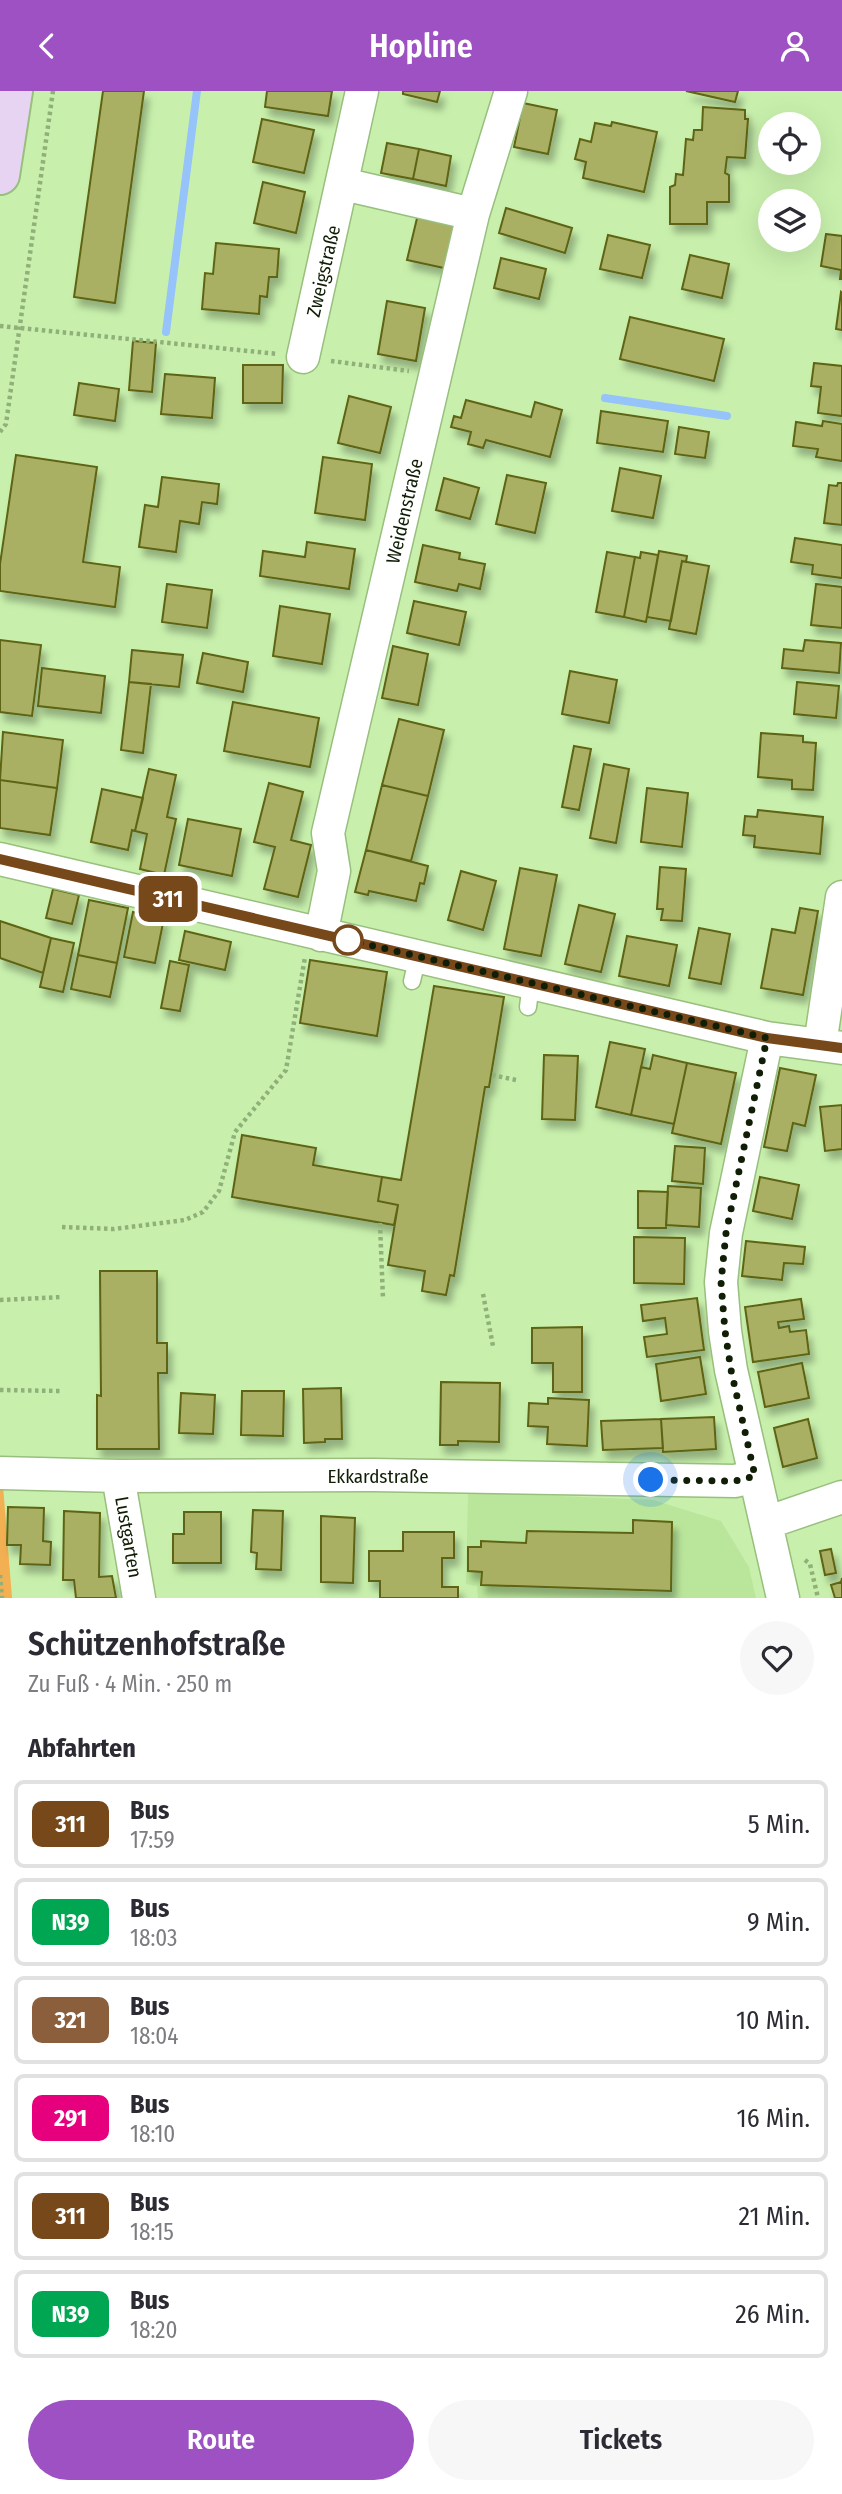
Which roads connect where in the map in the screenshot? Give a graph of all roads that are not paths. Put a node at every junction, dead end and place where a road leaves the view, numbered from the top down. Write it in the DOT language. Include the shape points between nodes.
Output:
graph roads {
  1 [pos="13,91"];
  2 [pos="362,91"];
  3 [pos="511,91"];
  4 [pos="0,175"];
  5 [pos="343,184"];
  6 [pos="473,214"];
  7 [pos="303,357"];
  8 [pos="0,859"];
  9 [pos="842,897"];
  10 [pos="315,933"];
  11 [pos="767,1038"];
  12 [pos="831,1047"];
  13 [pos="0,1473"];
  14 [pos="118,1476"];
  15 [pos="755,1476"];
  16 [pos="842,1497"];
  17 [pos="766,1523"];
  18 [pos="139,1598"];
  19 [pos="783,1598"];
  1 -- 4 [label="street"];
  2 -- 5 [label="street, Zweigstraße"];
  3 -- 6 [label="street, Weidenstraße"];
  5 -- 6 [label="street"];
  5 -- 7 [label="street, Zweigstraße"];
  6 -- 10 [label="street, Weidenstraße" via="328,833 334,871"];
  8 -- 10 [label="street"];
  9 -- 12 [label="street"];
  10 -- 11 [label="street" via="415,968 529,995"];
  11 -- 12 [label="street"];
  11 -- 15 [label="street" via="726,1233 721,1282 731,1370"];
  13 -- 14 [label="street, Ekkardstraße"];
  14 -- 15 [label="street, Ekkardstraße" via="735,1481"];
  14 -- 18 [label="street, Lustgarten"];
  15 -- 17 [label="street"];
  16 -- 17 [label="street"];
  17 -- 19 [label="street"];
}
